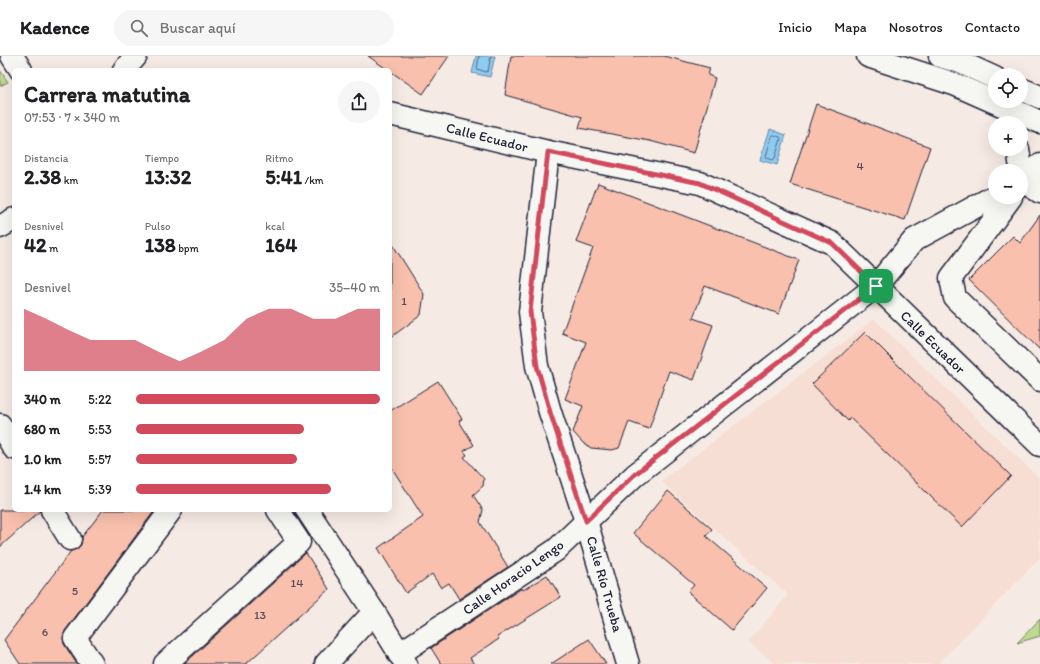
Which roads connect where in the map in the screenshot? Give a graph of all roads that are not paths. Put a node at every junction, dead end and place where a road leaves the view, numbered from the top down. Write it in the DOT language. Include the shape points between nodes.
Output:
graph roads {
  1 [pos="12,56"];
  2 [pos="122,56"];
  3 [pos="128,56"];
  4 [pos="136,56"];
  5 [pos="868,56"];
  6 [pos="940,56"];
  7 [pos="20,68"];
  8 [pos="123,68"];
  9 [pos="124,68"];
  10 [pos="125,68"];
  11 [pos="988,75"];
  12 [pos="1028,92"];
  13 [pos="1040,98"];
  14 [pos="392,114"];
  15 [pos="1012,116"];
  16 [pos="1028,120"];
  17 [pos="1040,122"];
  18 [pos="548,152"];
  19 [pos="1040,166"];
  20 [pos="1028,181"];
  21 [pos="988,200"];
  22 [pos="1010,204"];
  23 [pos="12,220"];
  24 [pos="0,227"];
  25 [pos="876,286"];
  26 [pos="1040,380"];
  27 [pos="0,426"];
  28 [pos="12,445"];
  29 [pos="1040,445"];
  30 [pos="53,512"];
  31 [pos="170,512"];
  32 [pos="279,512"];
  33 [pos="308,512"];
  34 [pos="586,521"];
  35 [pos="70,539"];
  36 [pos="374,612"];
  37 [pos="402,659"];
  38 [pos="92,664"];
  39 [pos="165,664"];
  40 [pos="326,664"];
  41 [pos="628,664"];
  1 -- 7 [label="street"];
  2 -- 8 [label="street"];
  3 -- 9 [label="street"];
  4 -- 10 [label="street"];
  5 -- 15 [label="street" via="954,84"];
  6 -- 11 [label="street"];
  12 -- 13 [label="street"];
  14 -- 18 [label="street, Calle Ecuador"];
  16 -- 17 [label="street"];
  18 -- 25 [label="street, Calle Ecuador" via="700,183 832,243"];
  18 -- 34 [label="street, Calle Río Trueba" via="530,312 537,366"];
  19 -- 20 [label="street"];
  21 -- 25 [label="street, Calle Horacio Lengo" via="914,240"];
  22 -- 26 [label="street" via="951,278 955,298"];
  23 -- 24 [label="street"];
  25 -- 29 [label="street, Calle Ecuador"];
  25 -- 34 [label="street, Calle Horacio Lengo" via="634,475"];
  27 -- 28 [label="street"];
  30 -- 35 [label="street"];
  31 -- 38 [label="street" via="75,638"];
  32 -- 39 [label="street" via="299,542"];
  33 -- 36 [label="street"];
  34 -- 37 [label="street, Calle Horacio Lengo" via="556,550"];
  34 -- 41 [label="street, Calle Río Trueba"];
  36 -- 37 [label="street"];
  36 -- 40 [label="street"];
}
